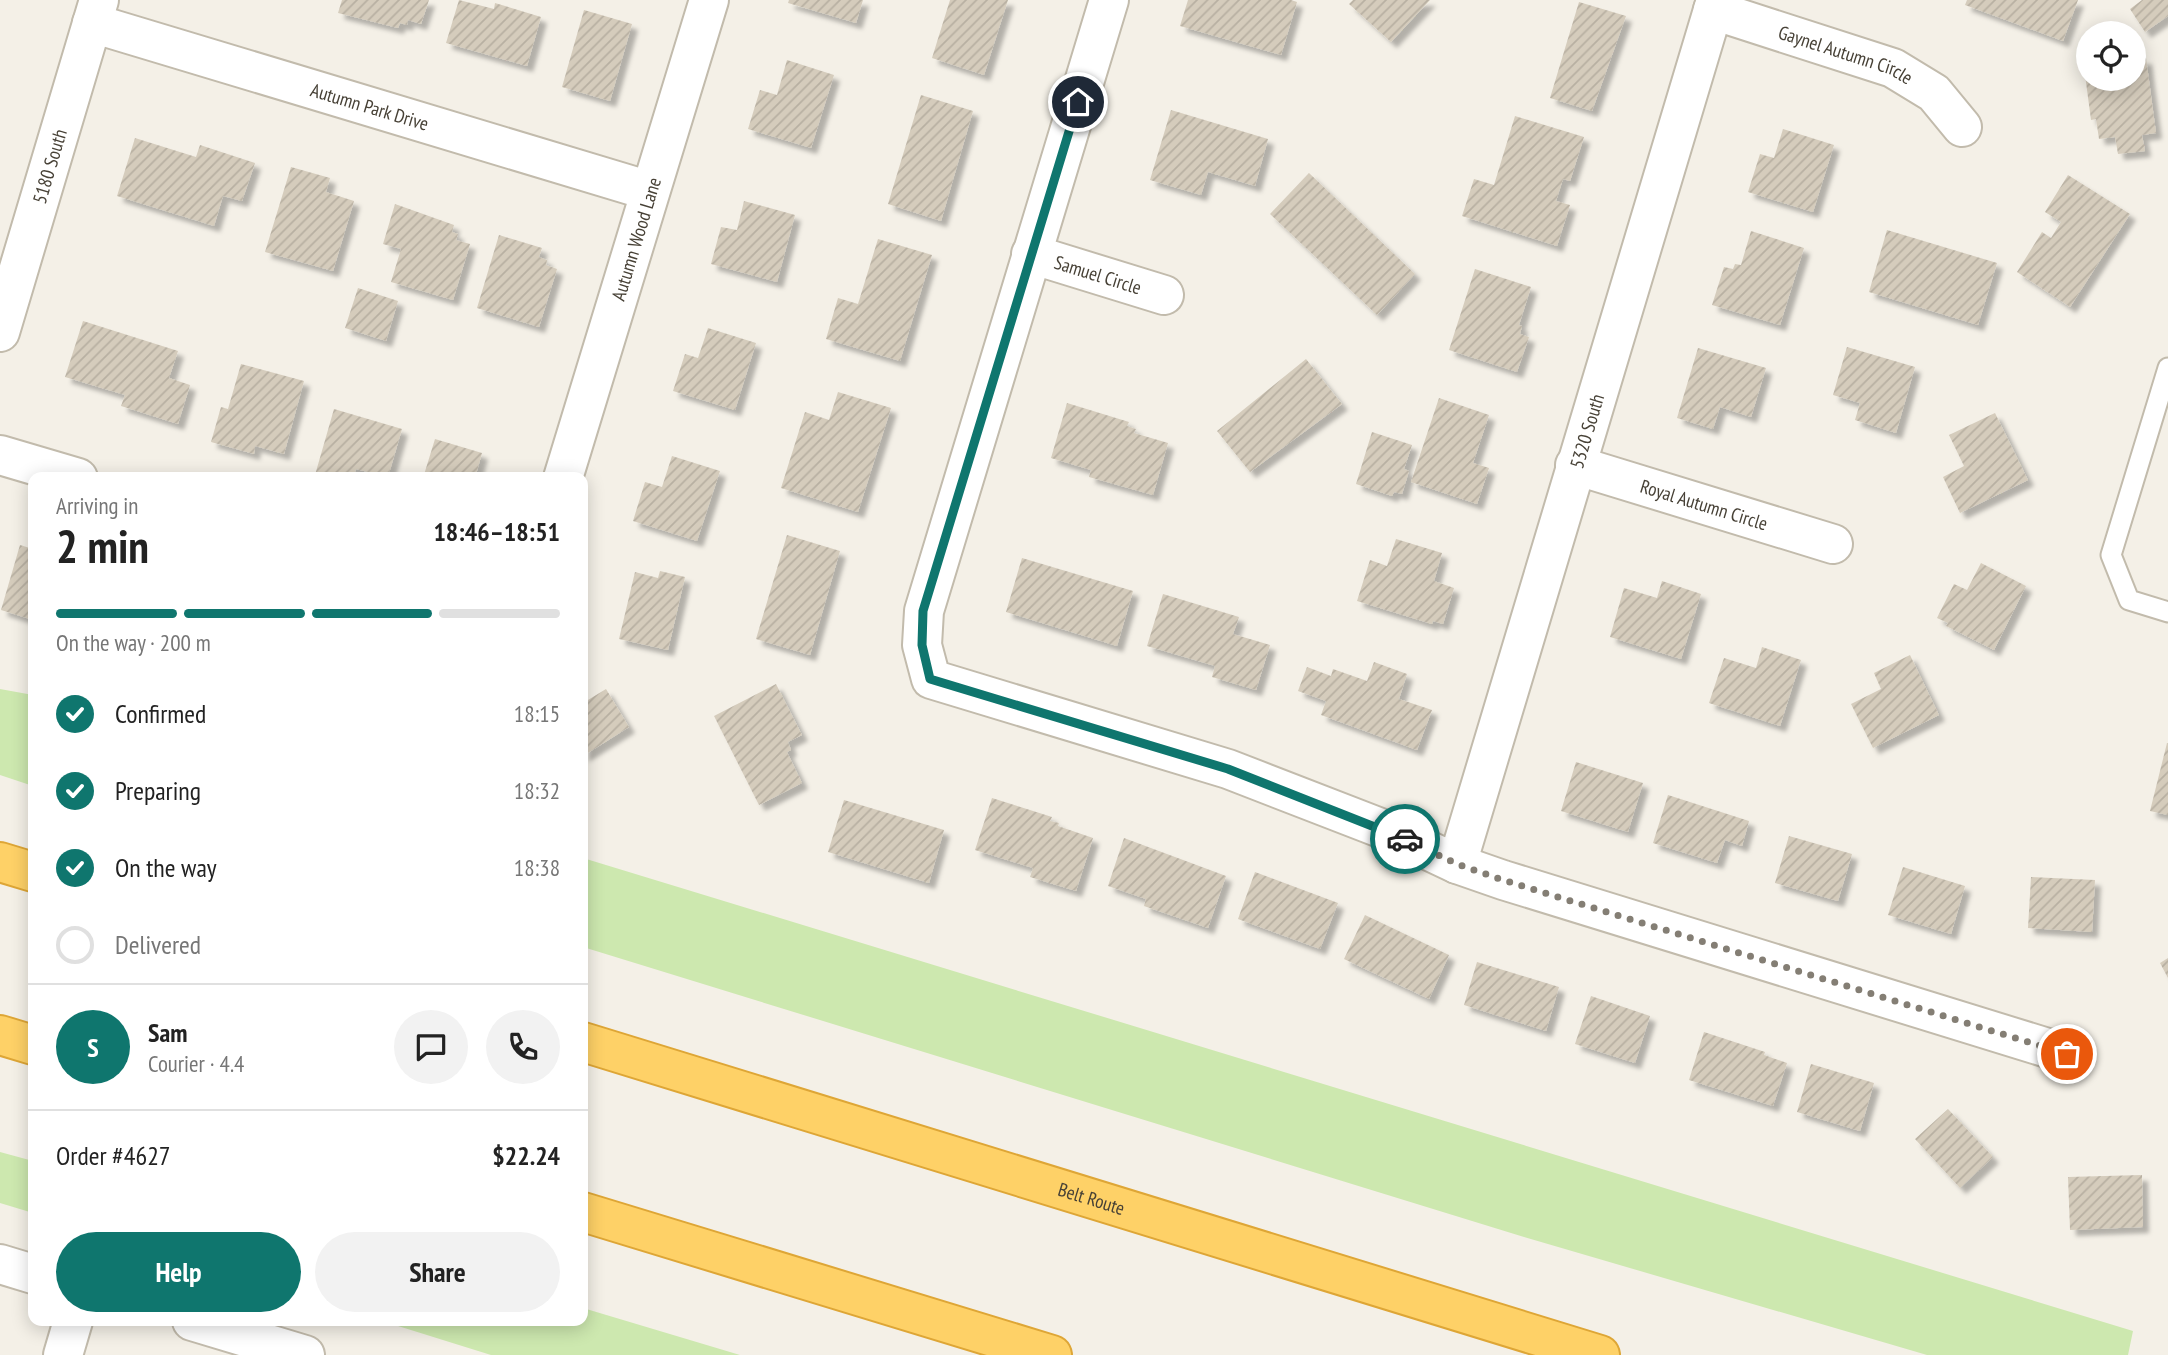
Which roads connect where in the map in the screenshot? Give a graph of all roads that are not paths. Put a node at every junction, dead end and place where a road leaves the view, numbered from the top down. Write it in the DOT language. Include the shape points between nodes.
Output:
graph roads {
  1 [pos="709,0"];
  2 [pos="1109,0"];
  3 [pos="1714,5"];
  4 [pos="95,11"];
  5 [pos="1962,127"];
  6 [pos="650,191"];
  7 [pos="1031,254"];
  8 [pos="1164,295"];
  9 [pos="0,332"];
  10 [pos="2168,368"];
  11 [pos="0,455"];
  12 [pos="1575,465"];
  13 [pos="58,472"];
  14 [pos="566,472"];
  15 [pos="1833,544"];
  16 [pos="2168,612"];
  17 [pos="0,862"];
  18 [pos="1457,864"];
  19 [pos="28,870"];
  20 [pos="0,1035"];
  21 [pos="28,1043"];
  22 [pos="588,1044"];
  23 [pos="2067,1054"];
  24 [pos="588,1214"];
  25 [pos="0,1264"];
  26 [pos="28,1272"];
  27 [pos="72,1326"];
  28 [pos="209,1326"];
  29 [pos="63,1355"];
  30 [pos="305,1355"];
  31 [pos="1052,1355"];
  32 [pos="1600,1355"];
  1 -- 6 [label="street, Autumn Wood Lane"];
  2 -- 7 [label="street"];
  3 -- 5 [label="street, Gaynel Autumn Circle" via="1893,68 1934,93"];
  3 -- 12 [label="street, 5320 South"];
  4 -- 6 [label="street, Autumn Park Drive"];
  4 -- 9 [label="street, 5180 South"];
  6 -- 14 [label="street, Autumn Wood Lane"];
  7 -- 8 [label="street, Samuel Circle"];
  7 -- 18 [label="street" via="923,611 922,645 930,679 1228,769 1384,829"];
  10 -- 16 [label="lane" via="2111,555 2129,600"];
  11 -- 13 [label="street"];
  12 -- 15 [label="street, Royal Autumn Circle"];
  12 -- 18 [label="street, 5320 South"];
  17 -- 19 [label="highway"];
  18 -- 23 [label="street"];
  20 -- 21 [label="highway"];
  22 -- 32 [label="highway, Belt Route"];
  24 -- 31 [label="highway"];
  25 -- 26 [label="street"];
  27 -- 29 [label="street"];
  28 -- 30 [label="street"];
}
